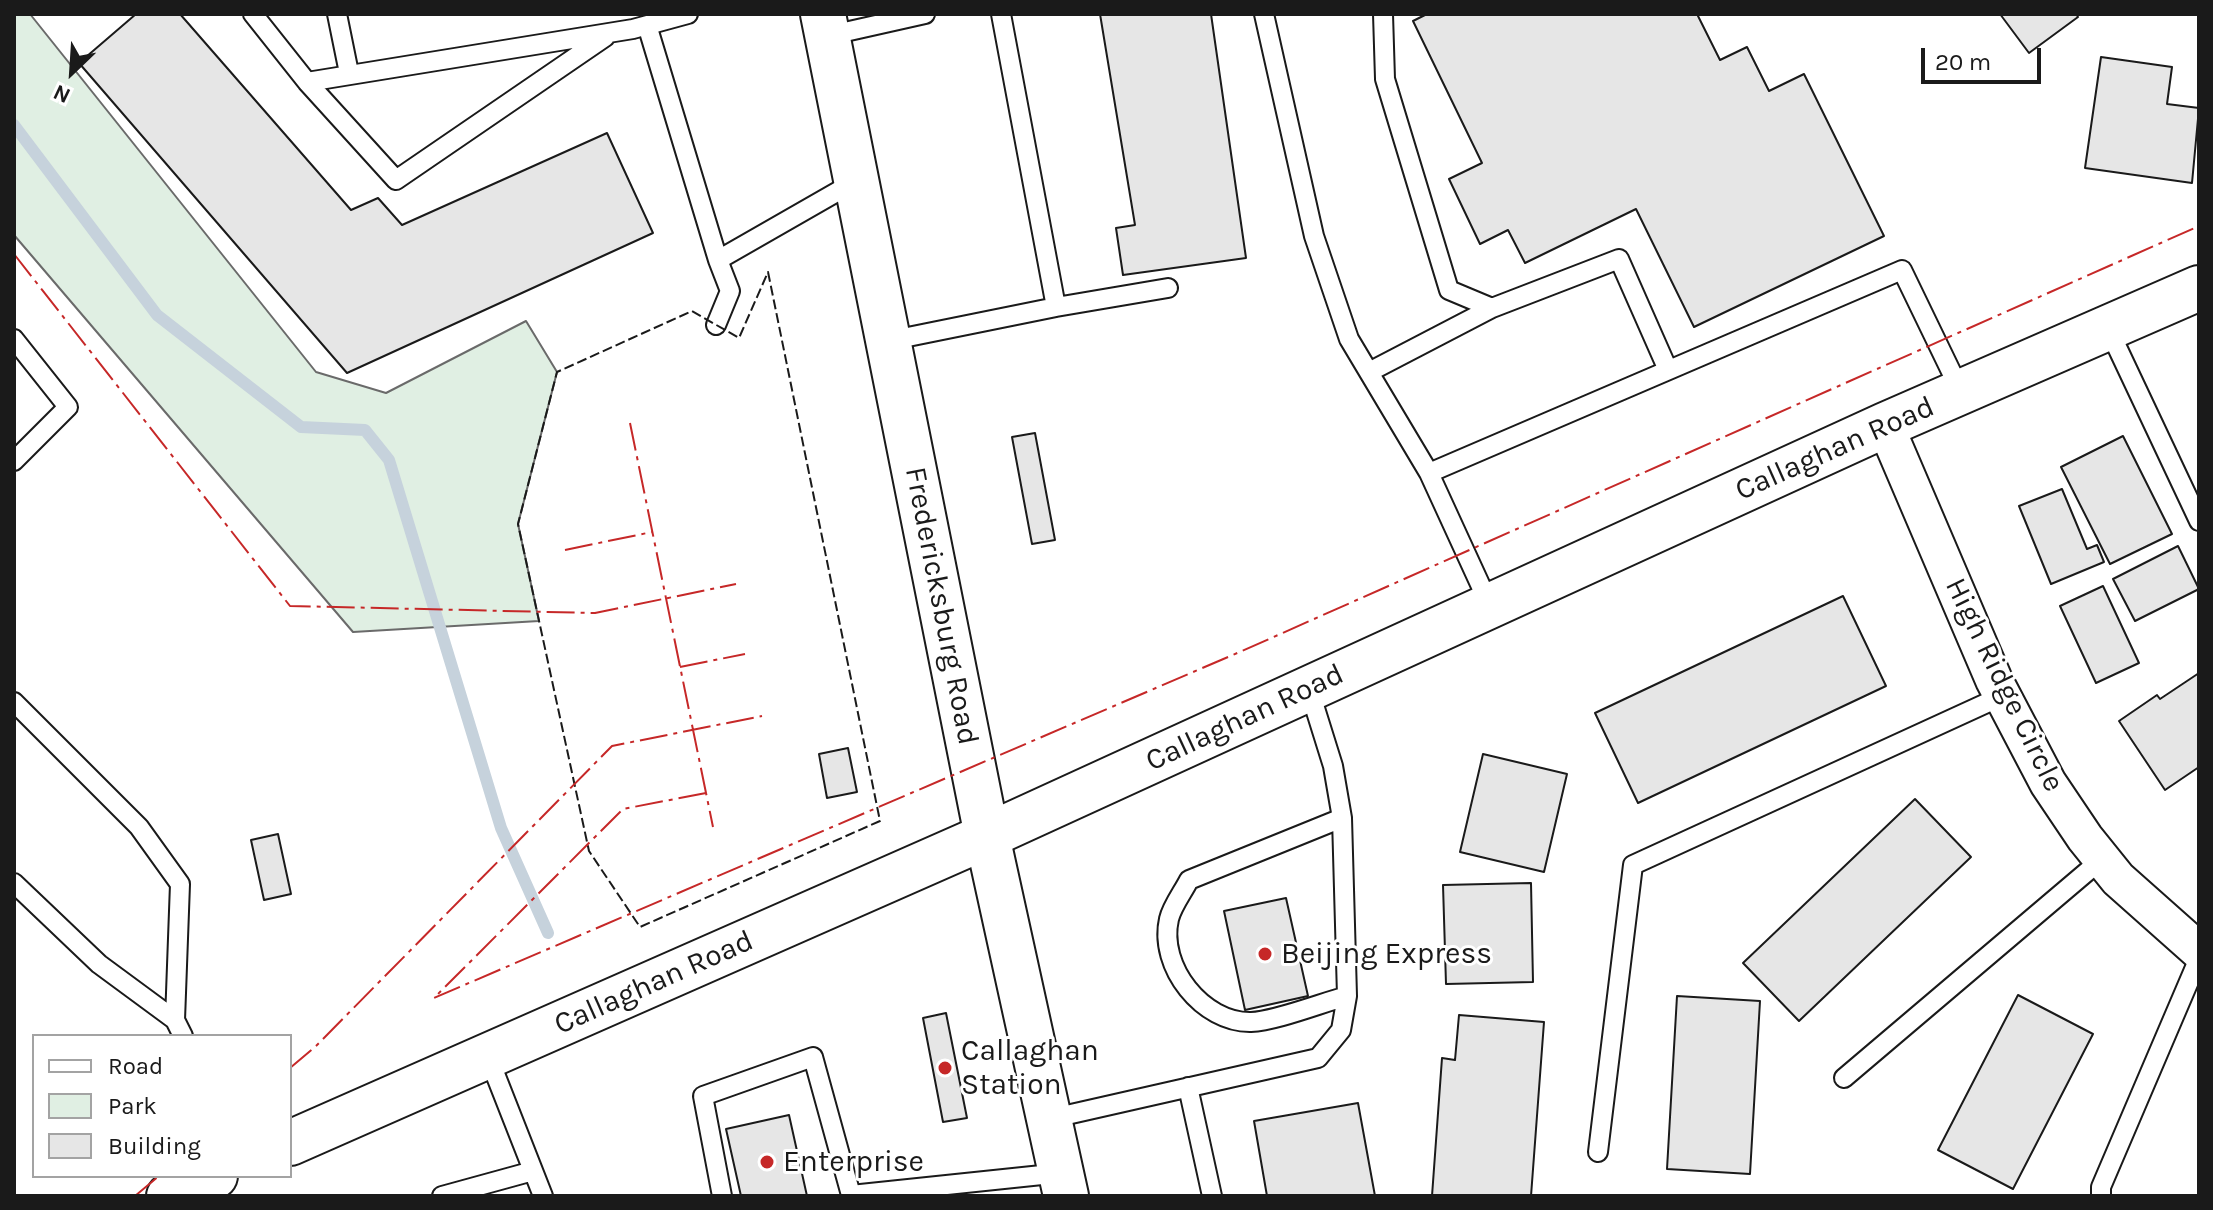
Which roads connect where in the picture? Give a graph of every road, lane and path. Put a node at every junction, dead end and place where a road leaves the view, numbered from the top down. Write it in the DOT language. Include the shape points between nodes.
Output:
graph roads {
  1 [pos="253,14"];
  2 [pos="337,14"];
  3 [pos="688,14"];
  4 [pos="925,14"];
  5 [pos="1001,14"];
  6 [pos="1264,14"];
  7 [pos="1383,14"];
  8 [pos="647,25"];
  9 [pos="825,25"];
  10 [pos="611,32"];
  11 [pos="349,73"];
  12 [pos="307,82"];
  13 [pos="856,181"];
  14 [pos="718,260"];
  15 [pos="1168,288"];
  16 [pos="2199,288"];
  17 [pos="1056,307"];
  18 [pos="1492,308"];
  19 [pos="716,325"];
  20 [pos="2108,328"];
  21 [pos="14,339"];
  22 [pos="888,341"];
  23 [pos="1668,370"];
  24 [pos="1369,372"];
  25 [pos="1961,392"];
  26 [pos="1885,425"];
  27 [pos="14,461"];
  28 [pos="1429,473"];
  29 [pos="2199,521"];
  30 [pos="1490,606"];
  31 [pos="1309,689"];
  32 [pos="2002,696"];
  33 [pos="14,702"];
  34 [pos="1342,818"];
  35 [pos="987,836"];
  36 [pos="2102,859"];
  37 [pos="14,883"];
  38 [pos="2199,951"];
  39 [pos="2199,958"];
  40 [pos="1347,996"];
  41 [pos="179,1028"];
  42 [pos="488,1056"];
  43 [pos="1844,1078"];
  44 [pos="1188,1087"];
  45 [pos="1049,1119"];
  46 [pos="292,1142"];
  47 [pos="1598,1152"];
  48 [pos="533,1171"];
  49 [pos="210,1178"];
  50 [pos="1063,1185"];
  51 [pos="169,1196"];
  52 [pos="442,1196"];
  53 [pos="543,1196"];
  54 [pos="722,1196"];
  55 [pos="851,1196"];
  56 [pos="1212,1196"];
  57 [pos="2101,1196"];
  1 -- 12 [label="lane"];
  2 -- 11 [label="lane"];
  3 -- 8 [label="lane"];
  4 -- 9 [label="lane"];
  5 -- 17 [label="lane"];
  6 -- 24 [label="lane" via="1314,236 1349,339"];
  7 -- 18 [label="lane" via="1385,79 1449,290"];
  8 -- 10 [label="lane"];
  8 -- 14 [label="lane"];
  9 -- 13 [label="main road, Fredericksburg Road"];
  10 -- 11 [label="lane"];
  10 -- 12 [label="lane" via="396,180"];
  11 -- 12 [label="lane"];
  13 -- 14 [label="lane"];
  13 -- 22 [label="main road, Fredericksburg Road"];
  14 -- 19 [label="lane" via="730,291"];
  15 -- 17 [label="lane"];
  16 -- 20 [label="main road, Callaghan Road"];
  17 -- 22 [label="lane"];
  18 -- 23 [label="lane" via="1619,259"];
  18 -- 24 [label="lane"];
  20 -- 25 [label="main road, Callaghan Road"];
  20 -- 29 [label="lane"];
  21 -- 27 [label="lane" via="68,407"];
  22 -- 35 [label="main road, Fredericksburg Road"];
  23 -- 25 [label="lane" via="1902,270"];
  23 -- 28 [label="lane"];
  24 -- 28 [label="lane"];
  25 -- 26 [label="main road, Callaghan Road"];
  26 -- 30 [label="main road, Callaghan Road"];
  26 -- 32 [label="street, High Ridge Circle"];
  28 -- 30 [label="lane"];
  30 -- 31 [label="main road, Callaghan Road"];
  31 -- 34 [label="lane" via="1333,766"];
  31 -- 35 [label="main road, Callaghan Road"];
  32 -- 36 [label="street, High Ridge Circle" via="2048,783"];
  32 -- 47 [label="lane" via="1633,865"];
  33 -- 41 [label="lane" via="139,827 180,884"];
  34 -- 40 [label="lane"];
  34 -- 40 [label="lane" via="1189,880 1169,919 1177,974 1207,1010 1250,1022"];
  35 -- 42 [label="main road, Callaghan Road"];
  35 -- 45 [label="main road, Fredericksburg Road"];
  36 -- 38 [label="street, High Ridge Circle"];
  36 -- 43 [label="lane"];
  37 -- 41 [label="lane" via="99,964"];
  39 -- 57 [label="lane"];
  40 -- 44 [label="lane" via="1341,1030 1318,1058"];
  42 -- 46 [label="main road, Callaghan Road"];
  42 -- 48 [label="lane"];
  44 -- 45 [label="lane"];
  44 -- 56 [label="lane"];
  45 -- 50 [label="main road, Fredericksburg Road"];
  48 -- 52 [label="lane"];
  48 -- 53 [label="lane"];
  49 -- 51 [label="main road"];
  50 -- 55 [label="lane"];
  54 -- 55 [label="lane" via="703,1096 813,1057"];
}
